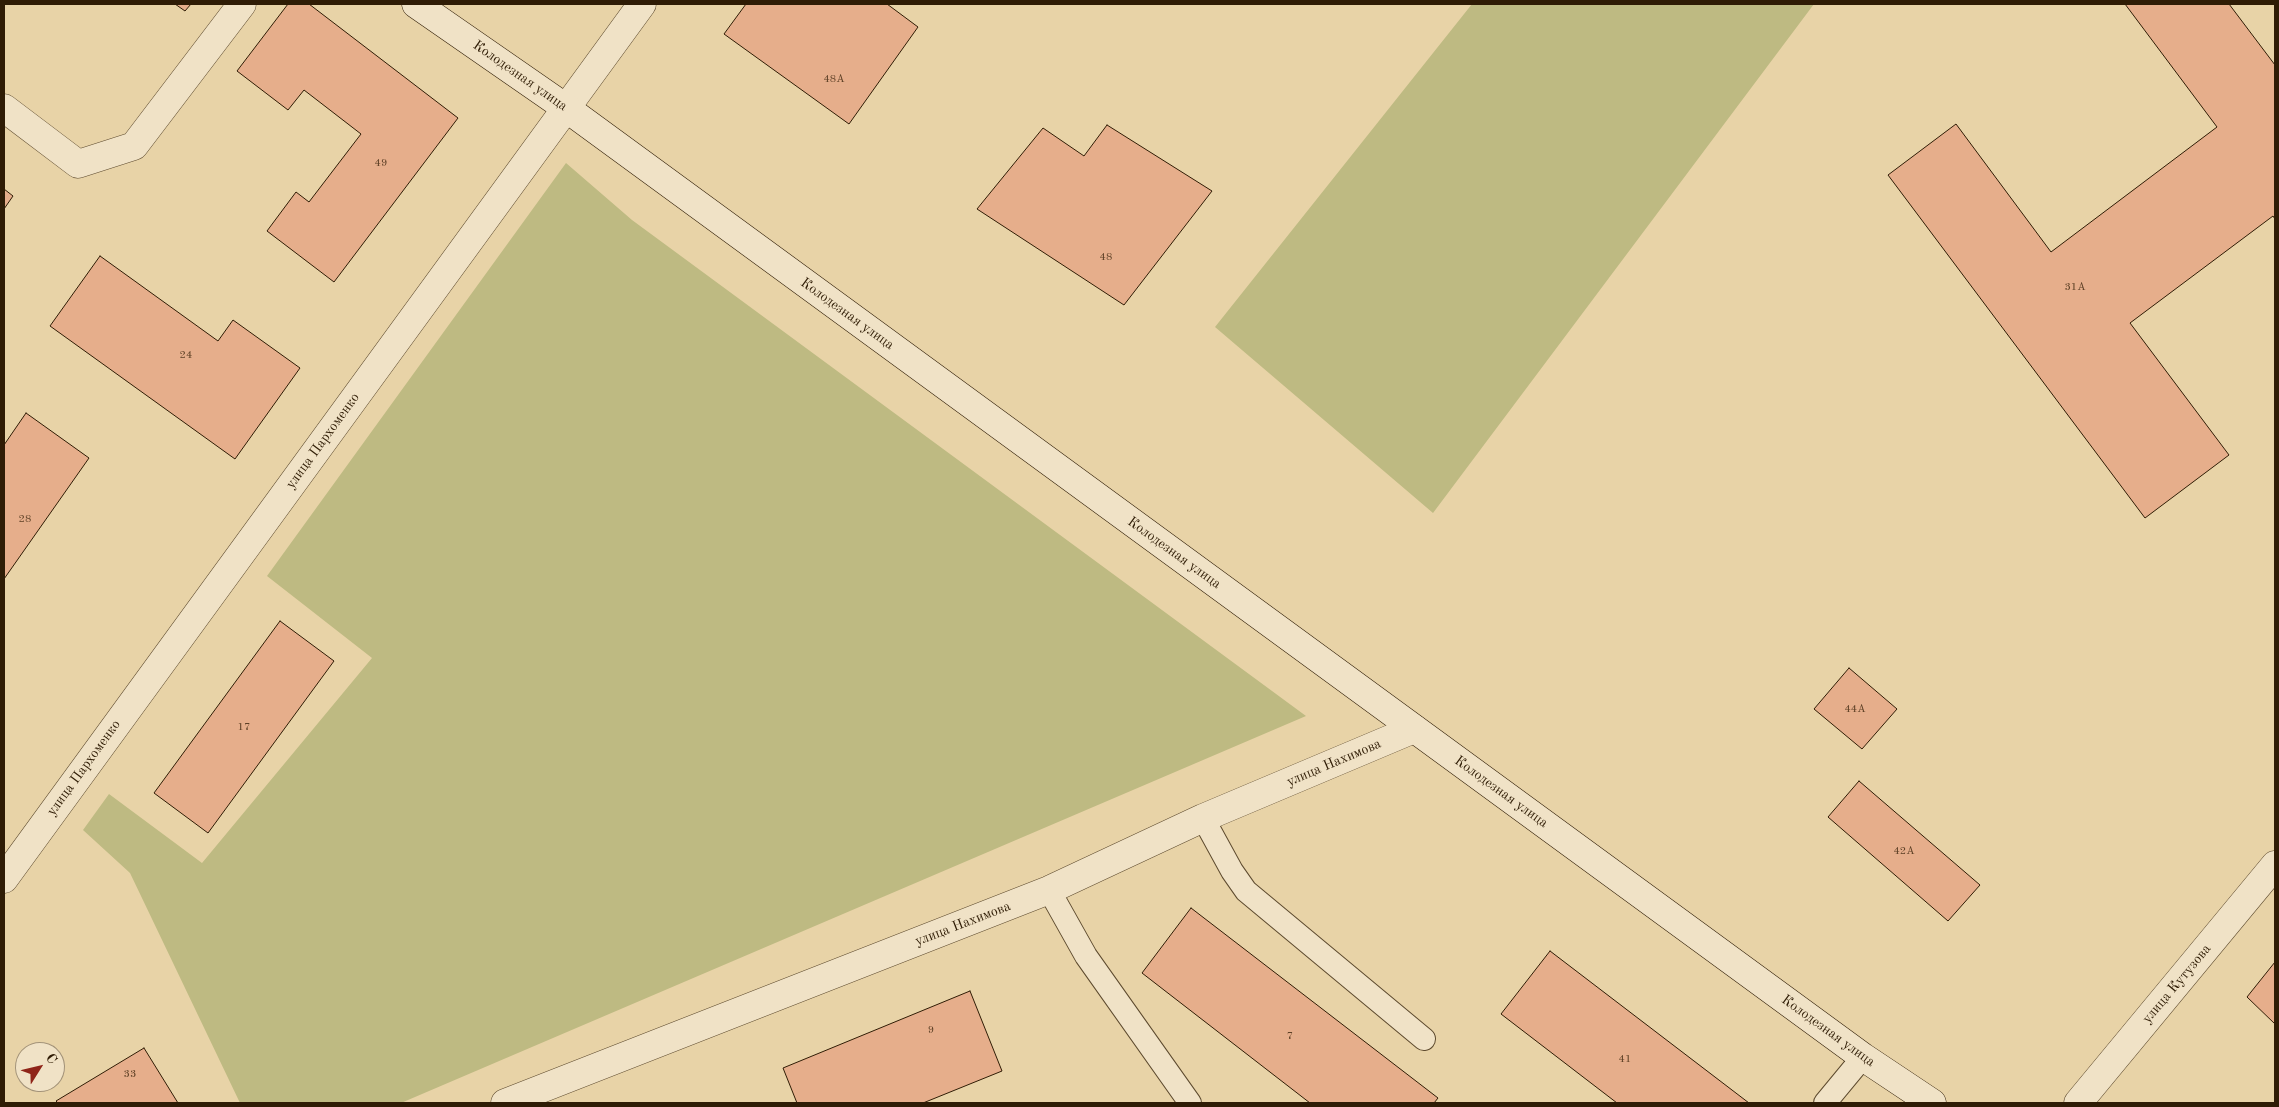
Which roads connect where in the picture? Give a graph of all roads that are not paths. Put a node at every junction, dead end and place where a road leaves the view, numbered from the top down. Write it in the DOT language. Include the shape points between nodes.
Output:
graph roads {
  1 [pos="242,4"];
  2 [pos="416,4"];
  3 [pos="642,4"];
  4 [pos="4,108"];
  5 [pos="566,108"];
  6 [pos="1414,729"];
  7 [pos="1203,818"];
  8 [pos="2275,865"];
  9 [pos="4,879"];
  10 [pos="1049,890"];
  11 [pos="1424,1039"];
  12 [pos="1863,1058"];
  13 [pos="505,1103"];
  14 [pos="1190,1103"];
  15 [pos="1825,1103"];
  16 [pos="1932,1103"];
  17 [pos="2078,1103"];
  1 -- 4 [label="street" via="134,146 78,164"];
  2 -- 5 [label="street, Колодезная улица"];
  3 -- 5 [label="street, улица Пархоменко"];
  5 -- 6 [label="street, Колодезная улица"];
  5 -- 9 [label="street, улица Пархоменко"];
  6 -- 7 [label="street, улица Нахимова"];
  6 -- 12 [label="street, Колодезная улица"];
  7 -- 10 [label="street, улица Нахимова"];
  7 -- 11 [label="lane" via="1232,872 1246,890"];
  8 -- 17 [label="street, улица Кутузова"];
  10 -- 13 [label="street, улица Нахимова"];
  10 -- 14 [label="lane" via="1086,956"];
  12 -- 15 [label="lane"];
  12 -- 16 [label="street, Колодезная улица"];
}
